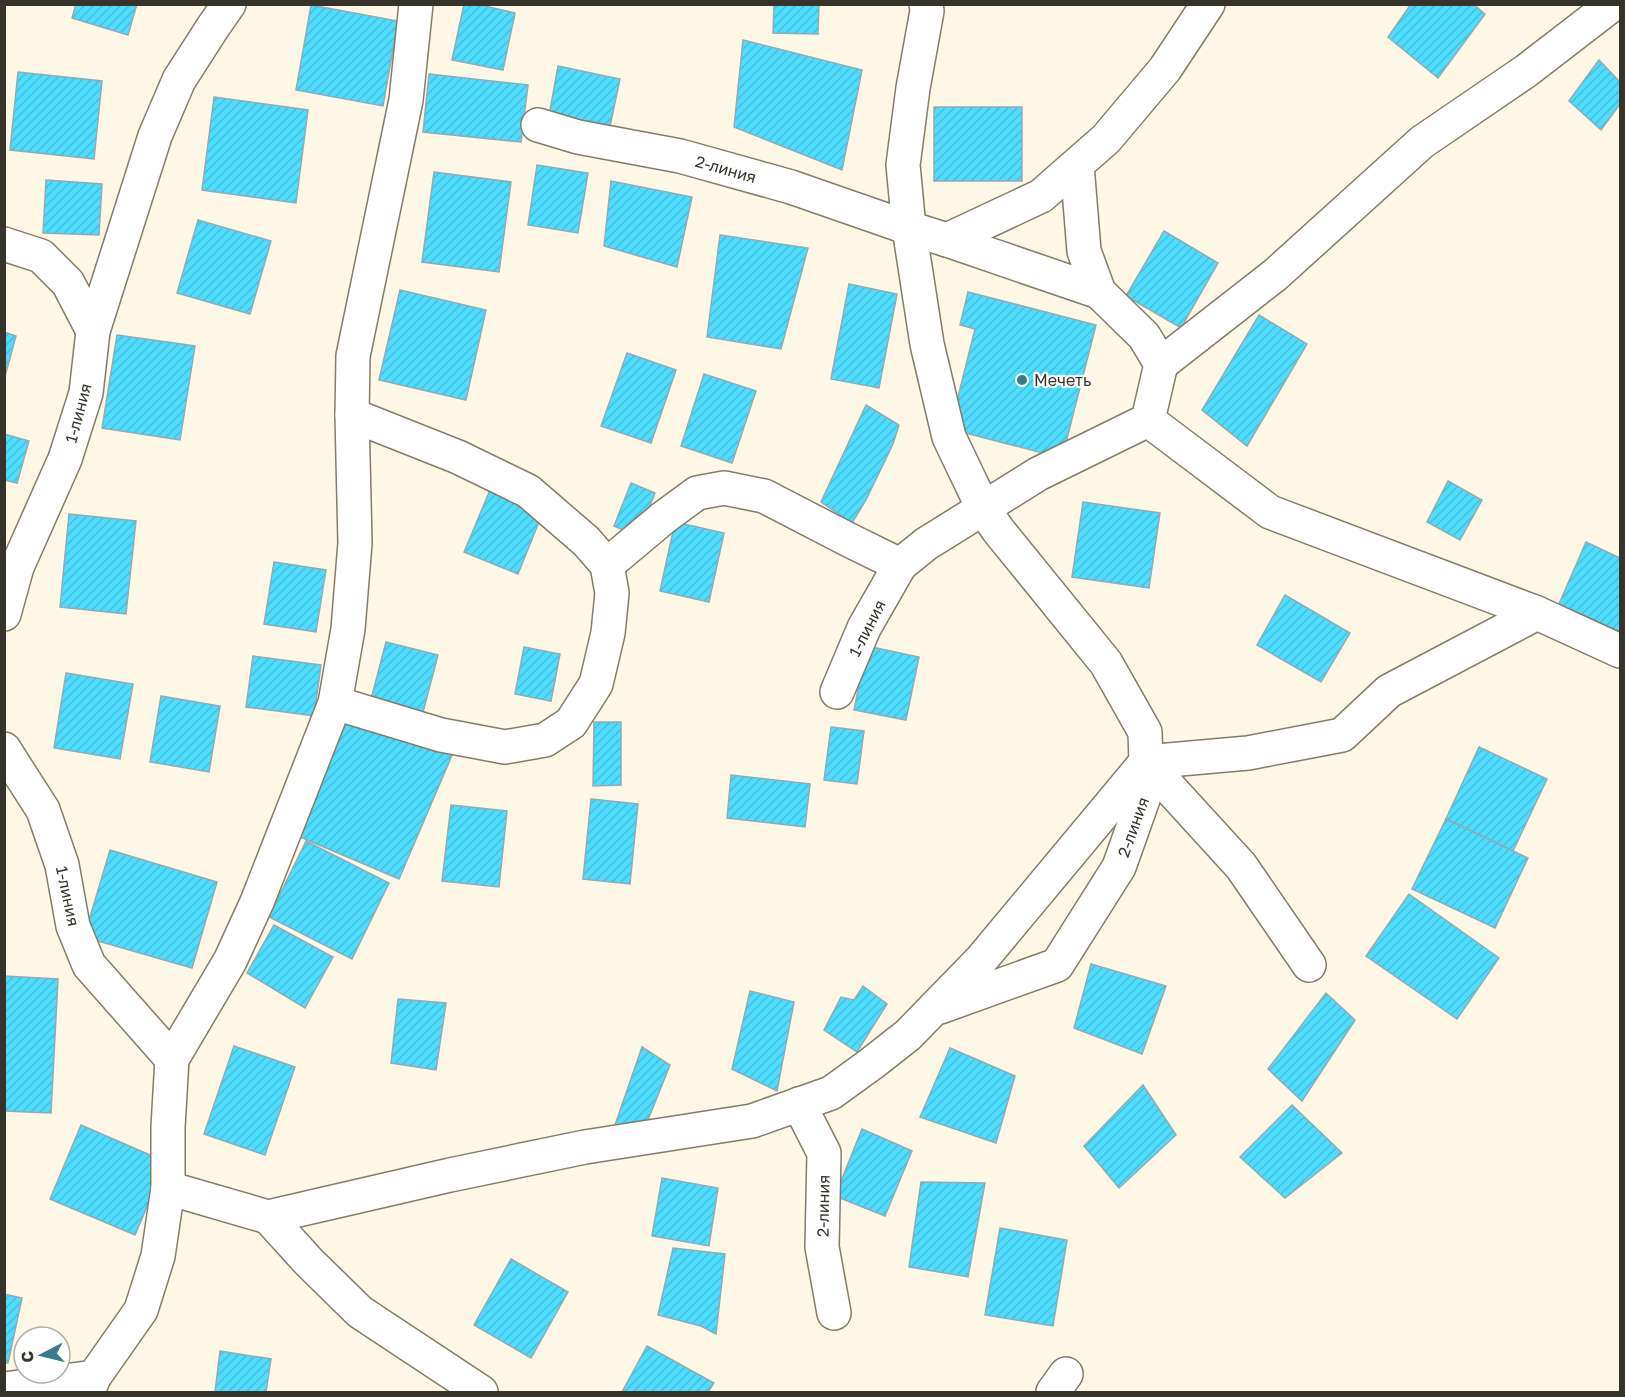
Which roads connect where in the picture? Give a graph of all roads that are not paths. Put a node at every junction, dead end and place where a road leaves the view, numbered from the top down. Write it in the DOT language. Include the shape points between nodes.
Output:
graph roads {
  1 [pos="229,4"];
  2 [pos="416,4"];
  3 [pos="926,4"];
  4 [pos="1208,4"];
  5 [pos="1613,4"];
  6 [pos="538,124"];
  7 [pos="1077,165"];
  8 [pos="909,228"];
  9 [pos="947,240"];
  10 [pos="4,244"];
  11 [pos="1099,292"];
  12 [pos="93,331"];
  13 [pos="1161,364"];
  14 [pos="352,415"];
  15 [pos="1148,420"];
  16 [pos="983,507"];
  17 [pos="607,565"];
  18 [pos="900,565"];
  19 [pos="1537,613"];
  20 [pos="4,614"];
  21 [pos="1620,651"];
  22 [pos="837,692"];
  23 [pos="335,703"];
  24 [pos="4,749"];
  25 [pos="1146,762"];
  26 [pos="1309,965"];
  27 [pos="932,1010"];
  28 [pos="172,1059"];
  29 [pos="799,1104"];
  30 [pos="168,1188"];
  31 [pos="268,1216"];
  32 [pos="834,1313"];
  33 [pos="91,1385"];
  34 [pos="4,1389"];
  35 [pos="481,1392"];
  1 -- 12 [label="street, 1-линия" via="179,80 155,136"];
  2 -- 14 [label="street" via="406,100 353,356"];
  3 -- 8 [label="street" via="903,165"];
  4 -- 7 [label="street" via="1165,69 1106,139"];
  5 -- 13 [label="street" via="1526,71 1422,142 1275,275"];
  6 -- 8 [label="street, 2-линия" via="578,137 691,159 791,187"];
  7 -- 9 [label="street" via="1041,196"];
  7 -- 11 [label="street" via="1084,251"];
  8 -- 9 [label="street, 2-линия"];
  8 -- 16 [label="street" via="927,344 949,437"];
  9 -- 11 [label="street, 2-линия"];
  10 -- 12 [label="street" via="41,256 68,283"];
  11 -- 13 [label="street" via="1144,336"];
  12 -- 20 [label="street, 1-линия" via="86,393 65,459 17,567"];
  13 -- 15 [label="street"];
  14 -- 17 [label="street" via="458,457 528,491 586,541"];
  14 -- 23 [label="street" via="355,543 348,629"];
  15 -- 16 [label="street" via="1038,474"];
  15 -- 19 [label="street" via="1270,512"];
  16 -- 18 [label="street"];
  16 -- 25 [label="street" via="1106,663 1145,732"];
  17 -- 18 [label="street" via="697,493 724,488 764,496"];
  17 -- 23 [label="street" via="612,593 596,684 571,723 545,740 505,747 441,735"];
  18 -- 22 [label="street, 1-линия" via="864,628"];
  19 -- 21 [label="street"];
  19 -- 25 [label="street" via="1389,691 1342,735 1248,753"];
  23 -- 28 [label="street" via="257,902 230,960"];
  24 -- 28 [label="street, 1-линия" via="42,810 62,865 73,926 89,965"];
  25 -- 26 [label="street, 2-линия" via="1241,866"];
  25 -- 27 [label="street" via="981,960"];
  25 -- 27 [label="street, 2-линия" via="1147,788 1119,867 1057,965"];
  27 -- 29 [label="street" via="908,1035 847,1082 831,1093"];
  28 -- 30 [label="street"];
  29 -- 31 [label="street" via="752,1121 585,1147"];
  29 -- 32 [label="street, 2-линия" via="824,1153 822,1247"];
  30 -- 31 [label="street"];
  30 -- 33 [label="street" via="158,1256 141,1310"];
  31 -- 35 [label="street" via="360,1312"];
  33 -- 34 [label="street"];
}
